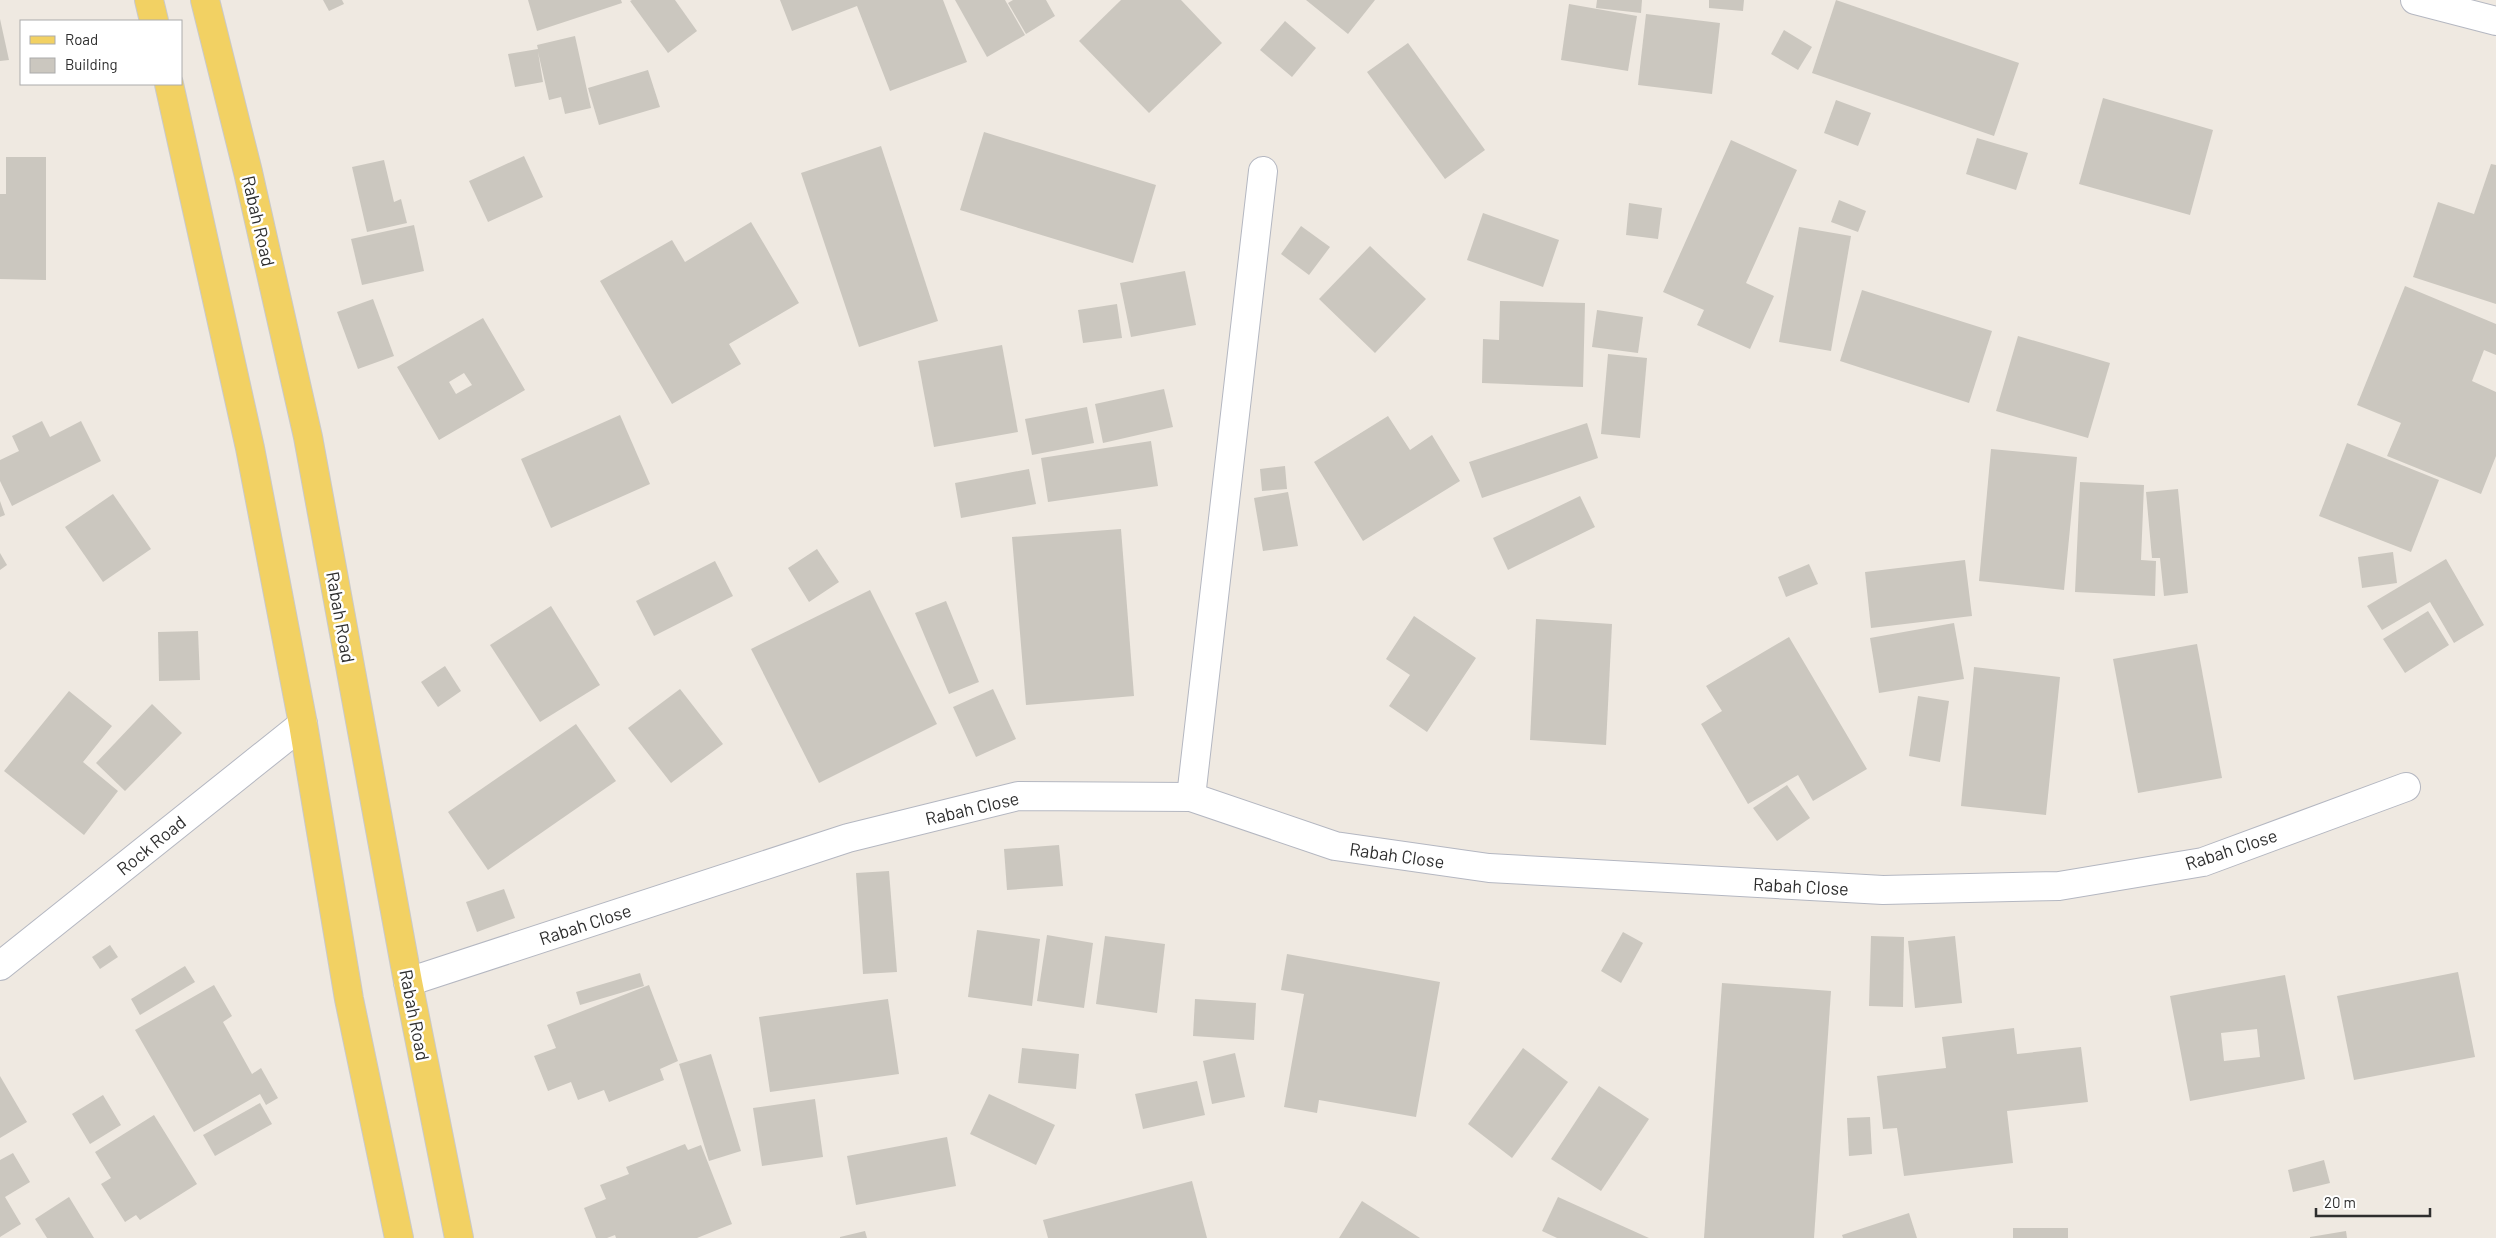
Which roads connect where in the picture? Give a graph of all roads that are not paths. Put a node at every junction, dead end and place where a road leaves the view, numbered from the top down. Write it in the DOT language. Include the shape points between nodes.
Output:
graph roads {
  1 [pos="149,0"];
  2 [pos="205,0"];
  3 [pos="2416,0"];
  4 [pos="154,20"];
  5 [pos="2496,21"];
  6 [pos="169,85"];
  7 [pos="1263,171"];
  8 [pos="303,724"];
  9 [pos="2406,786"];
  10 [pos="1191,797"];
  11 [pos="0,966"];
  12 [pos="408,982"];
  13 [pos="399,1238"];
  14 [pos="459,1238"];
  1 -- 4 [label="main road"];
  2 -- 12 [label="main road, Rabah Road" via="308,437"];
  3 -- 5 [label="street"];
  6 -- 8 [label="main road" via="250,448"];
  7 -- 10 [label="street"];
  8 -- 11 [label="street, Rock Road"];
  8 -- 13 [label="main road" via="349,1000"];
  9 -- 10 [label="street, Rabah Close" via="2202,862 2059,886 1883,890 1489,868 1335,846"];
  10 -- 12 [label="street, Rabah Close" via="1018,796 848,838"];
  12 -- 14 [label="main road, Rabah Road"];
}
